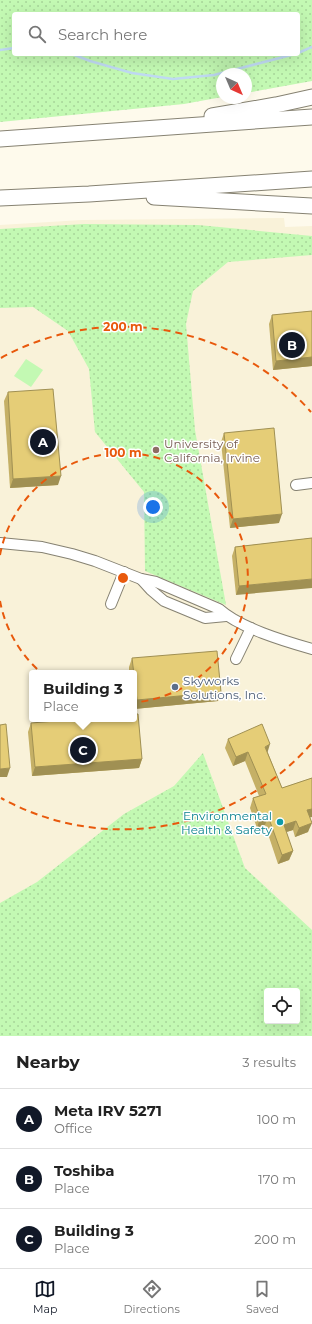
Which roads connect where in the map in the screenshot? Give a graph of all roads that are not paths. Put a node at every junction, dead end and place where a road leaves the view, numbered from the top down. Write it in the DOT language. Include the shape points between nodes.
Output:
graph roads {
  1 [pos="312,98"];
  2 [pos="312,118"];
  3 [pos="118,131"];
  4 [pos="0,139"];
  5 [pos="312,179"];
  6 [pos="89,194"];
  7 [pos="0,198"];
  8 [pos="312,206"];
  9 [pos="312,483"];
  10 [pos="296,485"];
  11 [pos="0,543"];
  12 [pos="124,572"];
  13 [pos="141,579"];
  14 [pos="111,604"];
  15 [pos="226,616"];
  16 [pos="251,628"];
  17 [pos="312,649"];
  18 [pos="236,659"];
  1 -- 3 [label="highway"];
  2 -- 3 [label="highway"];
  3 -- 4 [label="highway"];
  5 -- 6 [label="highway"];
  6 -- 7 [label="highway"];
  6 -- 8 [label="highway"];
  9 -- 10 [label="street"];
  11 -- 12 [label="street" via="42,546"];
  12 -- 13 [label="street"];
  12 -- 14 [label="street"];
  13 -- 15 [label="street" via="156,582 219,609"];
  13 -- 15 [label="street" via="164,601 205,618"];
  15 -- 16 [label="street"];
  16 -- 17 [label="street"];
  16 -- 18 [label="street"];
}
